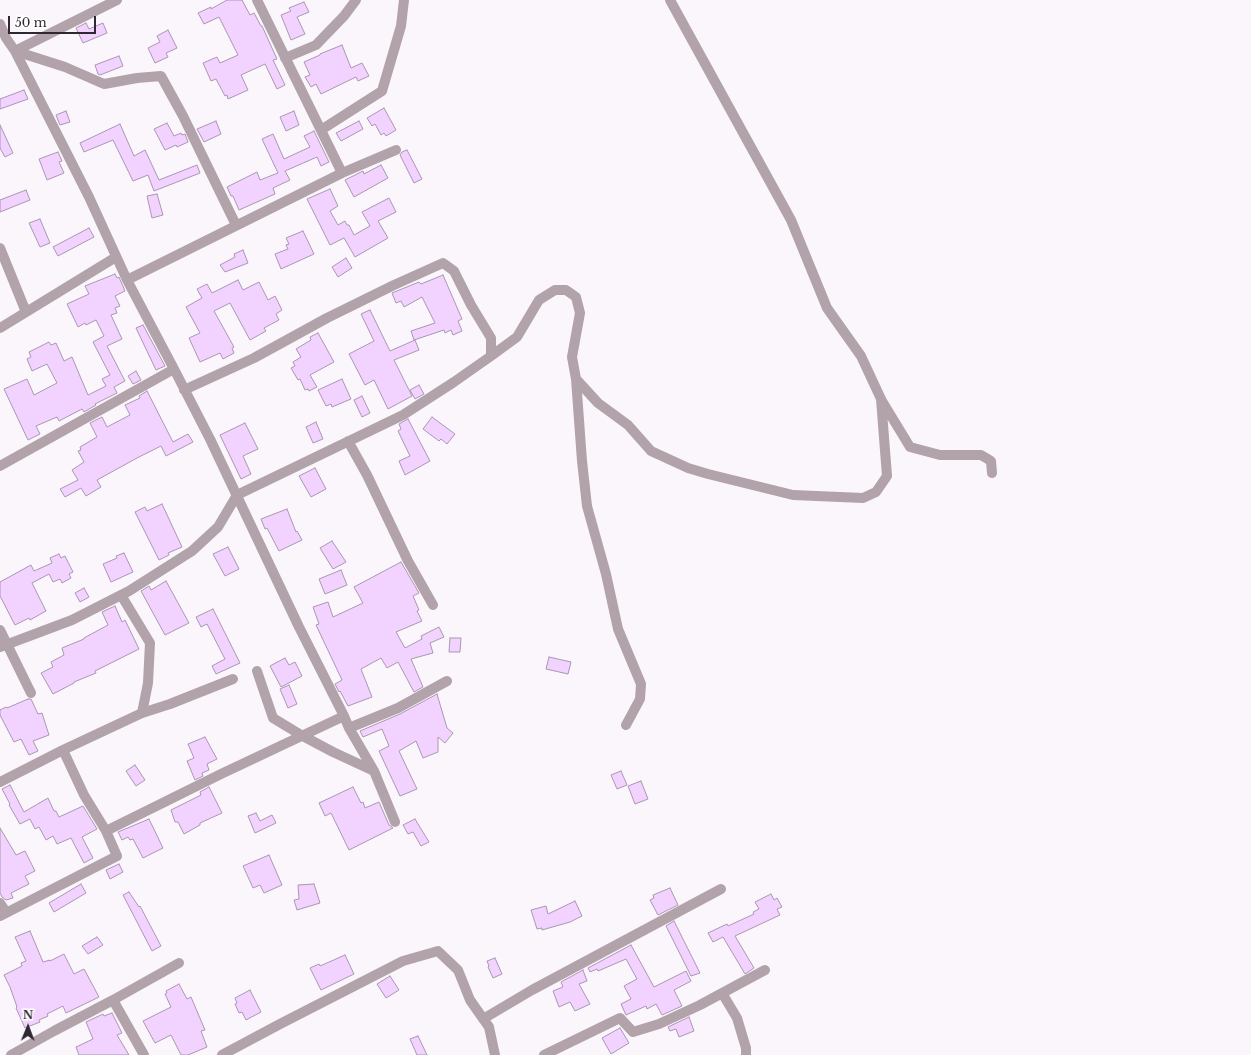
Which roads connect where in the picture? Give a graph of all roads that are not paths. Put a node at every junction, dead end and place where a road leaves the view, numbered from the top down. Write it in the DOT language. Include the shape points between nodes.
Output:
graph roads {
  1 [pos="116,0"];
  2 [pos="257,0"];
  3 [pos="356,0"];
  4 [pos="404,0"];
  5 [pos="670,0"];
  6 [pos="0,24"];
  7 [pos="3,40"];
  8 [pos="15,51"];
  9 [pos="286,58"];
  10 [pos="321,130"];
  11 [pos="396,150"];
  12 [pos="342,173"];
  13 [pos="236,225"];
  14 [pos="0,248"];
  15 [pos="116,257"];
  16 [pos="127,280"];
  17 [pos="26,312"];
  18 [pos="0,328"];
  19 [pos="491,356"];
  20 [pos="174,369"];
  21 [pos="576,379"];
  22 [pos="184,390"];
  23 [pos="881,399"];
  24 [pos="348,441"];
  25 [pos="0,466"];
  26 [pos="992,473"];
  27 [pos="237,495"];
  28 [pos="121,595"];
  29 [pos="433,605"];
  30 [pos="0,630"];
  31 [pos="3,646"];
  32 [pos="257,671"];
  33 [pos="233,679"];
  34 [pos="447,681"];
  35 [pos="31,693"];
  36 [pos="142,713"];
  37 [pos="344,716"];
  38 [pos="626,725"];
  39 [pos="349,728"];
  40 [pos="301,735"];
  41 [pos="63,750"];
  42 [pos="374,771"];
  43 [pos="0,782"];
  44 [pos="395,822"];
  45 [pos="106,831"];
  46 [pos="721,889"];
  47 [pos="0,903"];
  48 [pos="3,914"];
  49 [pos="179,963"];
  50 [pos="765,970"];
  51 [pos="722,993"];
  52 [pos="113,1000"];
  53 [pos="483,1019"];
  54 [pos="11,1055"];
  55 [pos="144,1055"];
  56 [pos="222,1055"];
  57 [pos="495,1055"];
  58 [pos="544,1055"];
  59 [pos="746,1055"];
  1 -- 8 [label="street"];
  2 -- 9 [label="street"];
  3 -- 9 [label="street" via="316,45"];
  4 -- 10 [label="street" via="401,26 382,91"];
  5 -- 23 [label="street" via="791,220 827,308 861,356"];
  6 -- 7 [label="street"];
  7 -- 8 [label="street"];
  8 -- 13 [label="street" via="65,67 104,84 161,76"];
  8 -- 15 [label="street" via="89,197"];
  9 -- 10 [label="street"];
  10 -- 12 [label="street"];
  11 -- 12 [label="street"];
  12 -- 13 [label="street"];
  13 -- 16 [label="street"];
  14 -- 17 [label="street"];
  15 -- 16 [label="street"];
  15 -- 17 [label="street"];
  16 -- 20 [label="street"];
  17 -- 18 [label="street"];
  19 -- 21 [label="street" via="517,337 539,300 555,290 566,290 576,297 580,313 572,357"];
  19 -- 22 [label="street" via="491,338 454,271 443,263 327,318 254,358"];
  19 -- 24 [label="street" via="403,415"];
  20 -- 22 [label="street"];
  20 -- 25 [label="street"];
  21 -- 23 [label="street" via="598,403 628,426 651,452 688,468 792,495 862,498 876,492 887,476"];
  21 -- 38 [label="street" via="587,506 618,629 641,684 640,699"];
  22 -- 27 [label="street"];
  23 -- 26 [label="street" via="910,447 940,455 981,455 991,460"];
  24 -- 27 [label="street"];
  24 -- 29 [label="street"];
  27 -- 28 [label="street" via="218,527 192,551"];
  27 -- 37 [label="street"];
  28 -- 31 [label="street" via="72,620"];
  28 -- 36 [label="street" via="150,643 148,683"];
  30 -- 31 [label="street"];
  31 -- 35 [label="street"];
  32 -- 40 [label="street" via="273,718"];
  33 -- 36 [label="street"];
  34 -- 39 [label="street" via="398,708"];
  36 -- 41 [label="street"];
  37 -- 39 [label="street"];
  37 -- 40 [label="street"];
  39 -- 42 [label="street"];
  40 -- 42 [label="street"];
  40 -- 45 [label="street"];
  41 -- 43 [label="street"];
  41 -- 45 [label="street" via="84,795"];
  42 -- 44 [label="street"];
  45 -- 48 [label="street" via="117,856"];
  46 -- 53 [label="street" via="539,986"];
  47 -- 48 [label="street"];
  49 -- 52 [label="street"];
  50 -- 51 [label="street"];
  51 -- 58 [label="street" via="659,1024 633,1032 620,1018"];
  51 -- 59 [label="street" via="737,1018"];
  52 -- 54 [label="street"];
  52 -- 55 [label="street"];
  53 -- 56 [label="street" via="470,1000 458,970 438,951 403,961"];
  53 -- 57 [label="street" via="489,1027"];
}
